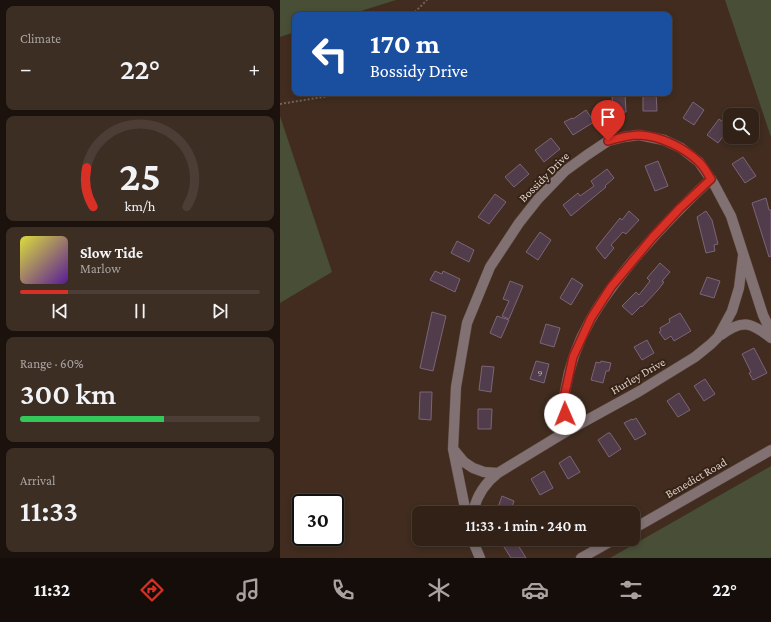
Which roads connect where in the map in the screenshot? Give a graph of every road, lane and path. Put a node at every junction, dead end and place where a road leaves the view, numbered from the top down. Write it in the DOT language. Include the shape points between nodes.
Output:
graph roads {
  1 [pos="427,0"];
  2 [pos="415,12"];
  3 [pos="329,96"];
  4 [pos="280,104"];
  5 [pos="711,179"];
  6 [pos="743,252"];
  7 [pos="771,332"];
  8 [pos="718,337"];
  9 [pos="771,338"];
  10 [pos="567,431"];
  11 [pos="453,448"];
  12 [pos="771,450"];
  13 [pos="498,473"];
  14 [pos="465,506"];
  15 [pos="474,506"];
  16 [pos="640,525"];
  17 [pos="475,546"];
  18 [pos="602,546"];
  19 [pos="480,558"];
  20 [pos="581,558"];
  1 -- 2 [label="path"];
  3 -- 4 [label="path"];
  5 -- 6 [label="street, Bossidy Drive" via="731,216"];
  5 -- 10 [label="street" via="652,238 611,287 591,318 573,357 565,393"];
  5 -- 11 [label="street, Bossidy Drive" via="699,162 681,148 664,140 639,135 608,141 565,172 519,223 490,267 467,323 456,387"];
  6 -- 7 [label="street, Bossidy Drive"];
  6 -- 8 [label="street, Hurley Drive" via="739,288 732,311"];
  8 -- 9 [label="street, Hurley Drive" via="733,326 743,324 760,329"];
  8 -- 10 [label="street, Hurley Drive" via="695,357"];
  10 -- 13 [label="street, Hurley Drive"];
  11 -- 13 [label="street" via="464,462 473,468"];
  11 -- 14 [label="street, Bossidy Drive"];
  12 -- 16 [label="street, Benedict Road"];
  13 -- 15 [label="street, Hurley Drive" via="485,485"];
  17 -- 19 [label="street"];
  18 -- 20 [label="street"];
}
